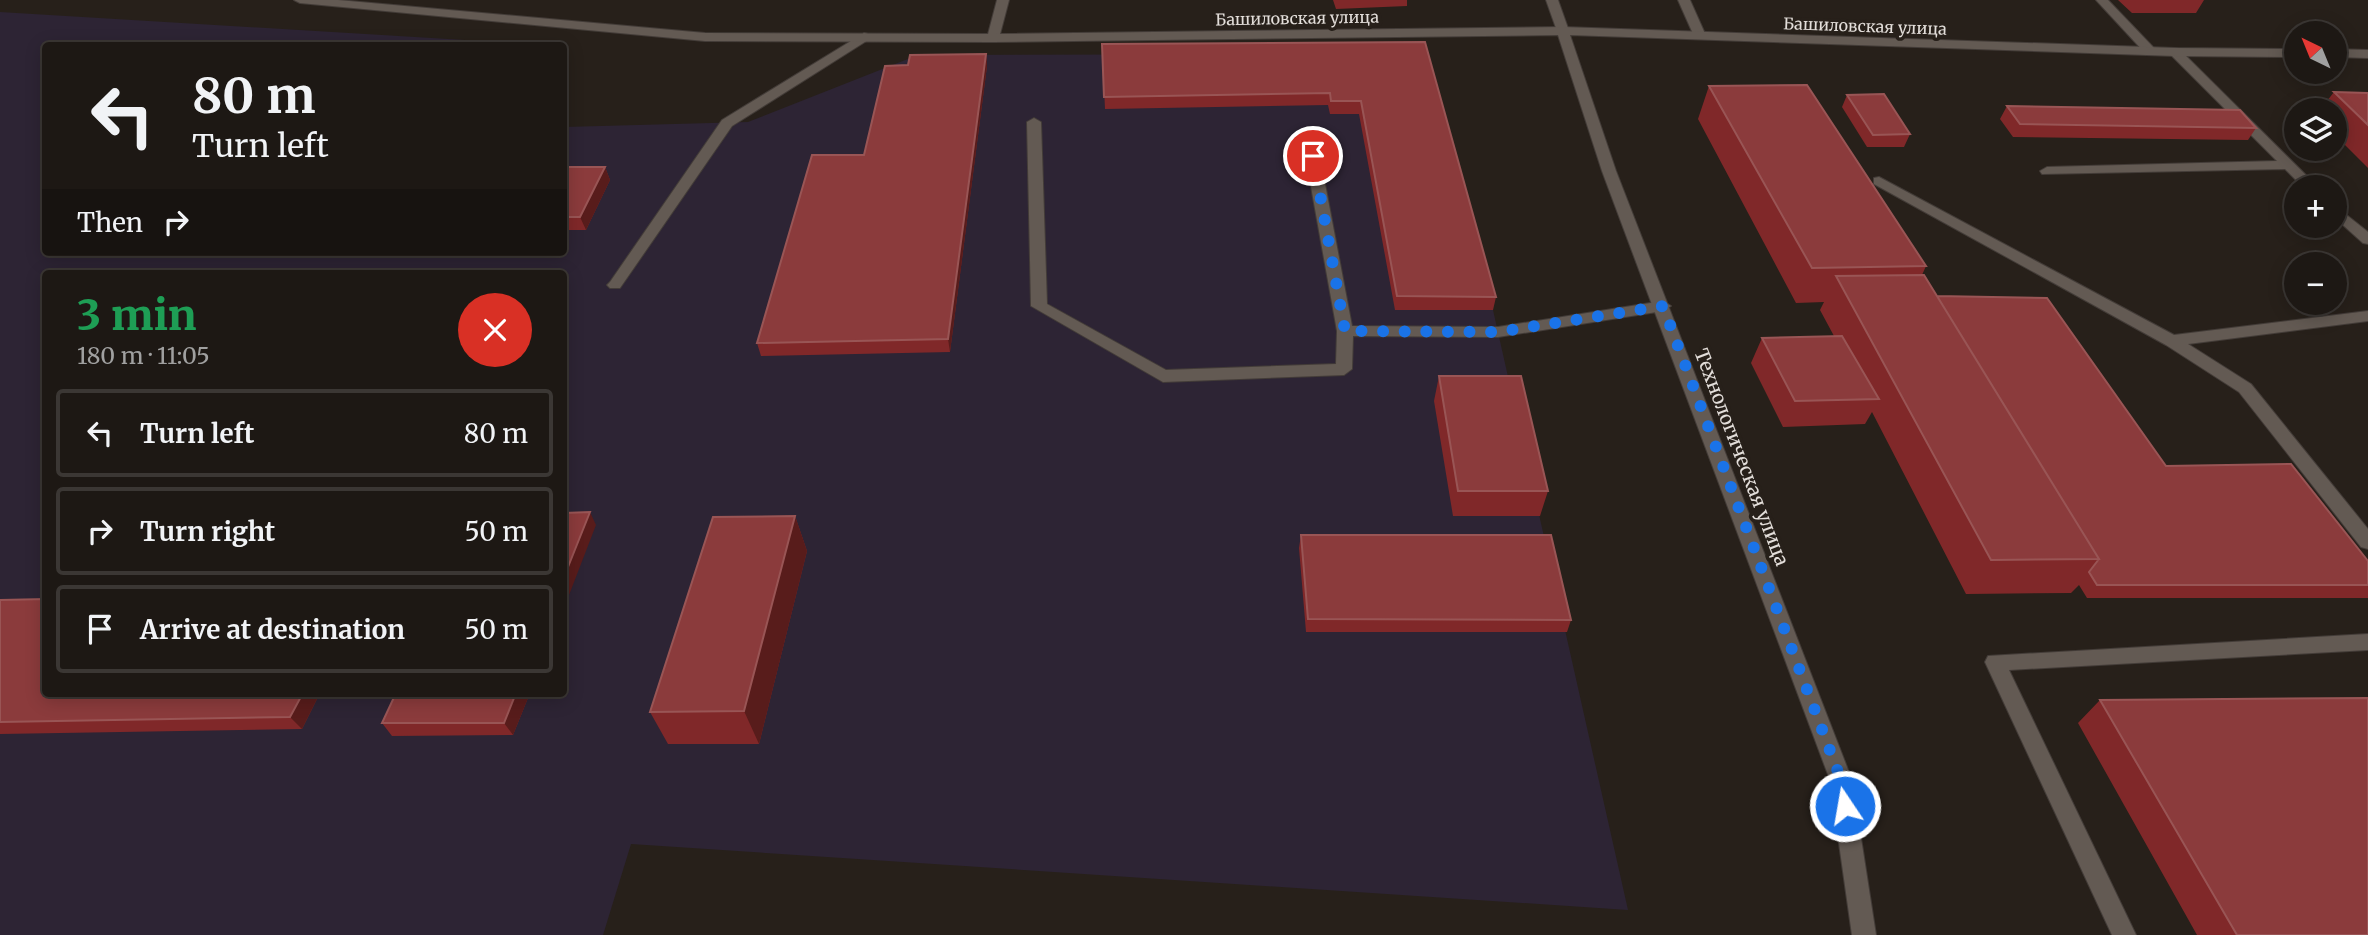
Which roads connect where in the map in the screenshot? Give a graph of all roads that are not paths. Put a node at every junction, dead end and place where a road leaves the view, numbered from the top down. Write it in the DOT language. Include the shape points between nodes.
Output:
graph roads {
  1 [pos="300,0"];
  2 [pos="1003,0"];
  3 [pos="1552,0"];
  4 [pos="1684,0"];
  5 [pos="2102,0"];
  6 [pos="1563,31"];
  7 [pos="1700,36"];
  8 [pos="864,37"];
  9 [pos="993,38"];
  10 [pos="2150,51"];
  11 [pos="2175,52"];
  12 [pos="2284,53"];
  13 [pos="2347,53"];
  14 [pos="2368,54"];
  15 [pos="1034,122"];
  16 [pos="1308,131"];
  17 [pos="2287,165"];
  18 [pos="2048,172"];
  19 [pos="2298,175"];
  20 [pos="1879,181"];
  21 [pos="2347,221"];
  22 [pos="2368,240"];
  23 [pos="615,285"];
  24 [pos="1663,306"];
  25 [pos="2368,316"];
  26 [pos="1345,331"];
  27 [pos="2172,341"];
  28 [pos="2368,541"];
  29 [pos="2368,642"];
  30 [pos="1864,935"];
  31 [pos="2124,935"];
  1 -- 8 [label="street, Башиловская улица" via="705,37"];
  2 -- 9 [label="street"];
  3 -- 6 [label="street, Технологическая улица"];
  4 -- 7 [label="street"];
  5 -- 10 [label="street"];
  6 -- 7 [label="street, Башиловская улица"];
  6 -- 9 [label="street, Башиловская улица"];
  6 -- 24 [label="street, Технологическая улица" via="1609,171"];
  7 -- 10 [label="street, Башиловская улица"];
  8 -- 9 [label="street, Башиловская улица"];
  8 -- 23 [label="street" via="727,123"];
  10 -- 11 [label="street, Башиловская улица"];
  11 -- 12 [label="street, Башиловская улица"];
  11 -- 17 [label="street"];
  13 -- 14 [label="street"];
  15 -- 26 [label="street" via="1038,306 1163,376 1344,369"];
  16 -- 26 [label="street"];
  17 -- 18 [label="street"];
  17 -- 19 [label="street"];
  20 -- 27 [label="street"];
  21 -- 22 [label="street"];
  24 -- 26 [label="street" via="1498,332"];
  24 -- 30 [label="street, Технологическая улица" via="1841,780"];
  25 -- 27 [label="street"];
  27 -- 28 [label="street" via="2245,388"];
  29 -- 31 [label="street" via="1994,662"];
}
